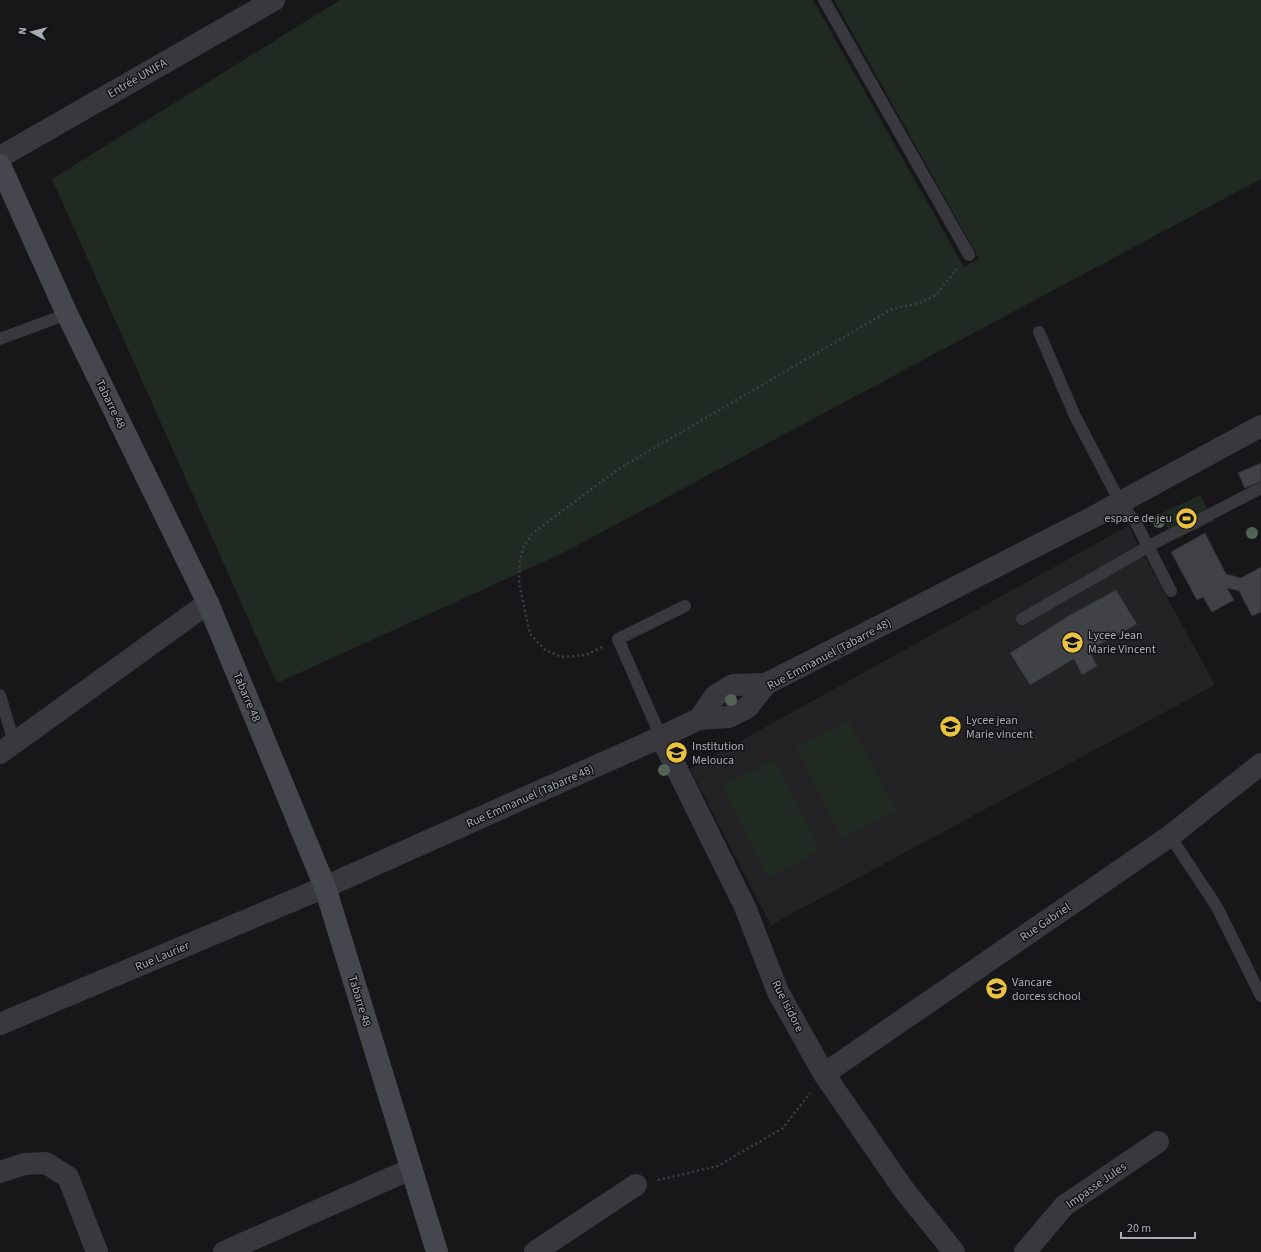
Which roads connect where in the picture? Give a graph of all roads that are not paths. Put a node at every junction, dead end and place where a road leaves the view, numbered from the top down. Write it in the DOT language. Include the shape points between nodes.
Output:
graph roads {
  1 [pos="274,0"];
  2 [pos="824,0"];
  3 [pos="0,157"];
  4 [pos="0,165"];
  5 [pos="969,255"];
  6 [pos="67,314"];
  7 [pos="1039,332"];
  8 [pos="0,339"];
  9 [pos="1261,426"];
  10 [pos="1261,488"];
  11 [pos="1120,502"];
  12 [pos="1149,546"];
  13 [pos="1171,591"];
  14 [pos="208,603"];
  15 [pos="684,606"];
  16 [pos="1022,619"];
  17 [pos="0,695"];
  18 [pos="661,737"];
  19 [pos="7,748"];
  20 [pos="1259,770"];
  21 [pos="1170,836"];
  22 [pos="325,887"];
  23 [pos="1261,996"];
  24 [pos="0,1024"];
  25 [pos="824,1074"];
  26 [pos="1158,1142"];
  27 [pos="411,1169"];
  28 [pos="0,1172"];
  29 [pos="636,1185"];
  30 [pos="97,1252"];
  31 [pos="224,1252"];
  32 [pos="437,1252"];
  33 [pos="535,1252"];
  34 [pos="954,1252"];
  35 [pos="1025,1252"];
  1 -- 3 [label="street, Entrée UNIFA"];
  2 -- 5 [label="lane"];
  4 -- 6 [label="street, Tabarre 48"];
  6 -- 8 [label="lane"];
  6 -- 14 [label="street, Tabarre 48"];
  7 -- 11 [label="lane" via="1074,416"];
  9 -- 11 [label="street, Rue Emmanuel (Tabarre 48)"];
  10 -- 12 [label="lane"];
  11 -- 12 [label="lane"];
  11 -- 18 [label="street, Rue Emmanuel (Tabarre 48)" via="766,684 748,706 729,718 699,719"];
  12 -- 13 [label="lane"];
  12 -- 16 [label="lane"];
  14 -- 19 [label="street"];
  14 -- 22 [label="street, Tabarre 48"];
  15 -- 18 [label="lane" via="618,639"];
  17 -- 19 [label="lane"];
  18 -- 22 [label="street, Rue Emmanuel (Tabarre 48)"];
  18 -- 25 [label="street, Rue Isidore" via="745,907 778,992"];
  20 -- 21 [label="street, Rue Gabriel"];
  21 -- 23 [label="lane" via="1217,907"];
  21 -- 25 [label="street, Rue Gabriel"];
  22 -- 24 [label="street, Rue Laurier"];
  22 -- 27 [label="street, Tabarre 48"];
  25 -- 34 [label="street, Rue Isidore" via="904,1190"];
  26 -- 35 [label="street, Impasse Jules" via="1064,1206"];
  27 -- 31 [label="street"];
  27 -- 32 [label="street, Tabarre 48"];
  28 -- 30 [label="street" via="24,1164 46,1163 68,1177"];
  29 -- 33 [label="street"];
}
